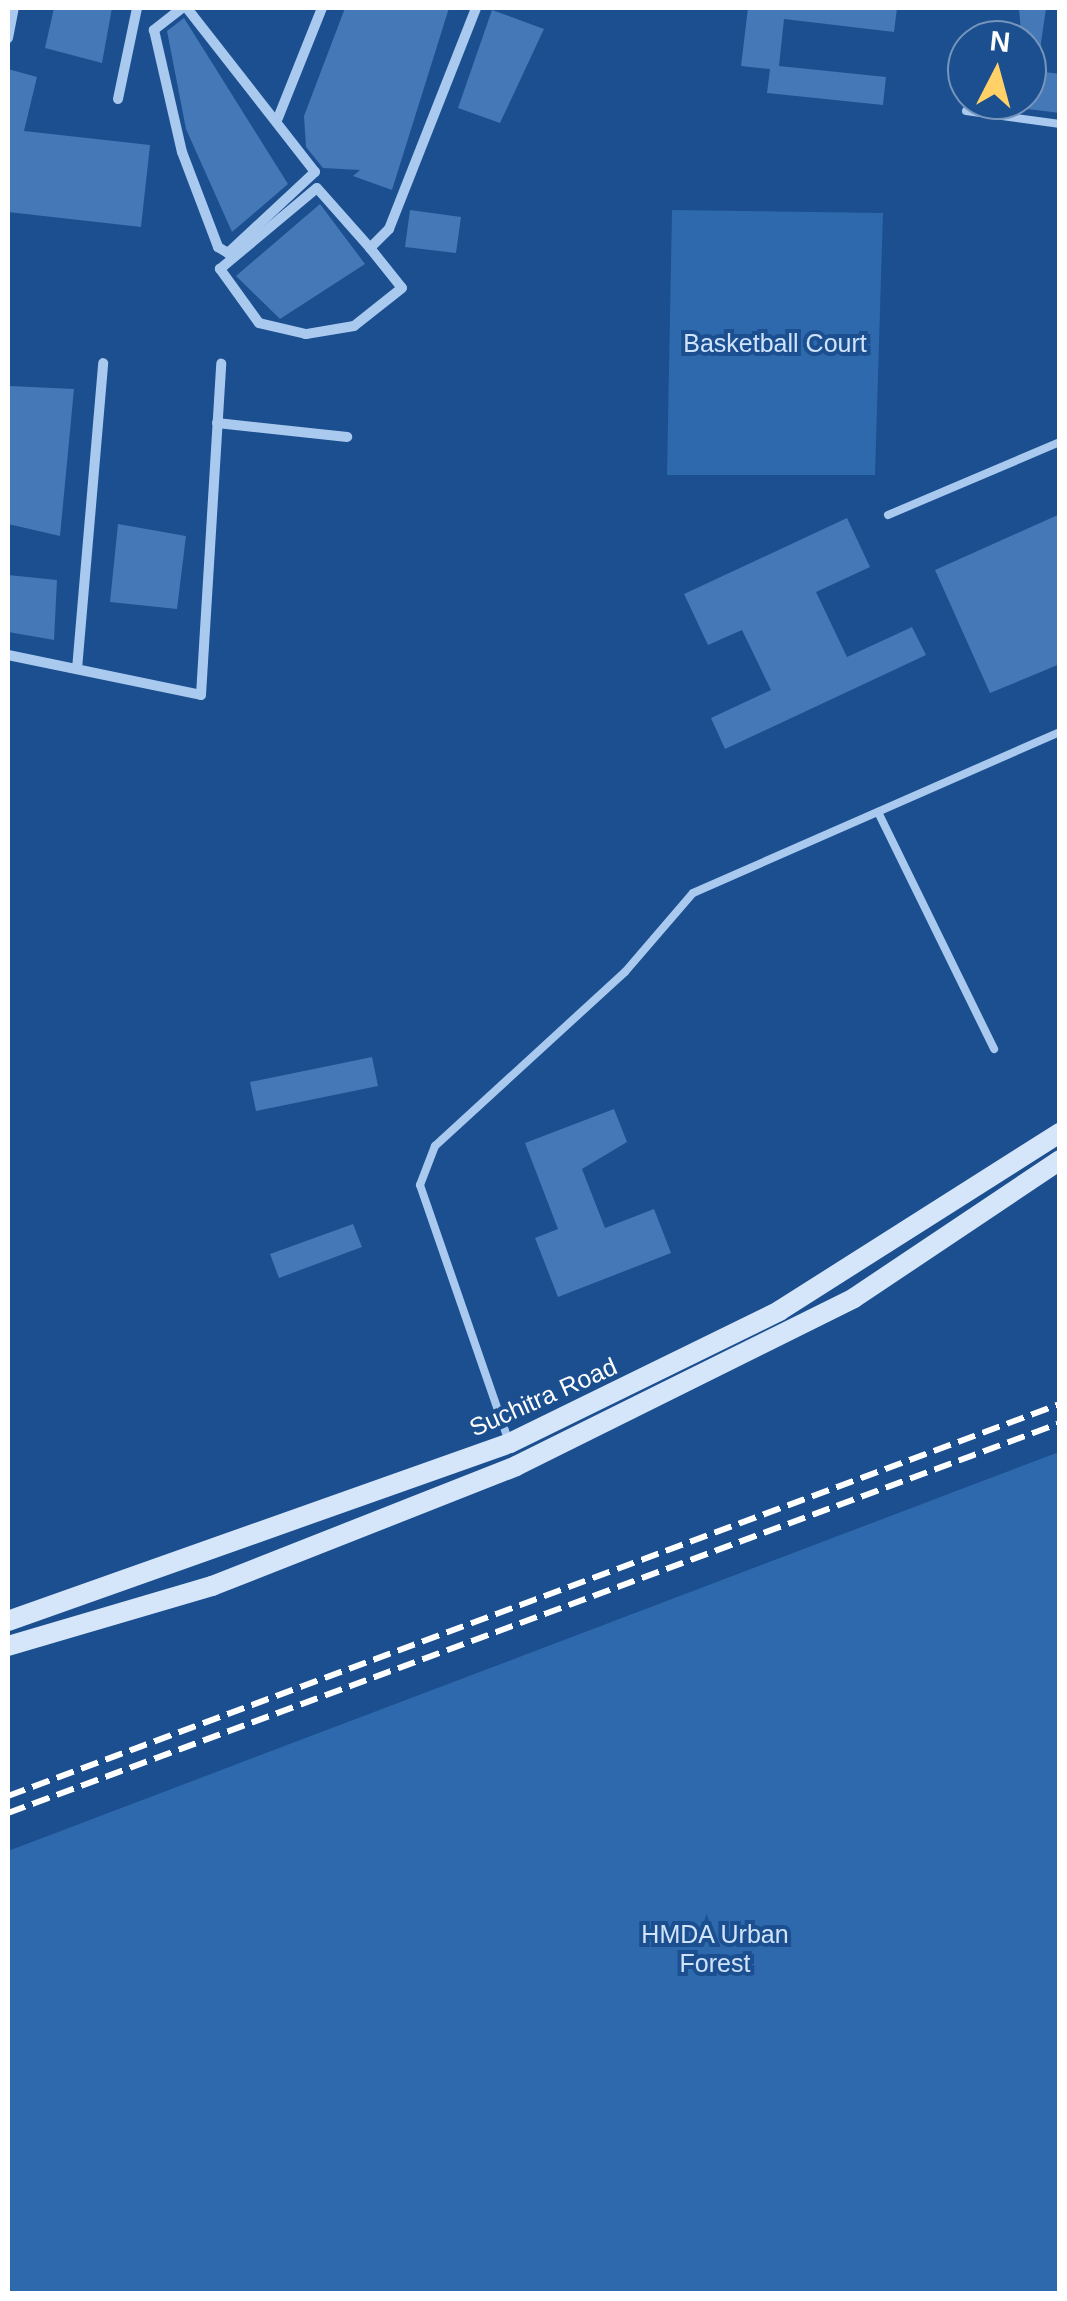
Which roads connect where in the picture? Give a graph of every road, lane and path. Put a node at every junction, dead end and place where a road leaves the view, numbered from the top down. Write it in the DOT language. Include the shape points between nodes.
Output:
graph roads {
  1 [pos="14,8"];
  2 [pos="137,8"];
  3 [pos="184,8"];
  4 [pos="322,8"];
  5 [pos="476,8"];
  6 [pos="8,38"];
  7 [pos="118,99"];
  8 [pos="278,118"];
  9 [pos="1029,120"];
  10 [pos="1060,124"];
  11 [pos="370,248"];
  12 [pos="103,363"];
  13 [pos="221,364"];
  14 [pos="218,423"];
  15 [pos="346,437"];
  16 [pos="1060,442"];
  17 [pos="888,516"];
  18 [pos="8,655"];
  19 [pos="77,669"];
  20 [pos="1060,732"];
  21 [pos="878,812"];
  22 [pos="994,1049"];
  23 [pos="1060,1133"];
  24 [pos="1060,1160"];
  25 [pos="510,1443"];
  26 [pos="61,1604"];
  27 [pos="8,1621"];
  28 [pos="68,1628"];
  29 [pos="8,1646"];
  1 -- 6 [label="street"];
  2 -- 7 [label="street"];
  3 -- 8 [label="street"];
  3 -- 8 [label="street" via="154,30 182,152 222,252 315,172"];
  4 -- 8 [label="street"];
  5 -- 11 [label="street" via="389,229"];
  9 -- 10 [label="lane"];
  11 -- 11 [label="street" via="317,188 220,269 259,323 306,334 354,326 402,288"];
  12 -- 19 [label="street"];
  13 -- 14 [label="street"];
  14 -- 15 [label="street"];
  14 -- 19 [label="street" via="201,695"];
  16 -- 17 [label="lane"];
  18 -- 19 [label="street"];
  20 -- 21 [label="lane"];
  21 -- 22 [label="lane"];
  21 -- 25 [label="lane" via="693,893 625,972 435,1146 420,1185"];
  23 -- 25 [label="main road, Suchitra Road" via="779,1311"];
  24 -- 28 [label="main road, Suchitra Road" via="737,1363 480,1480 212,1586"];
  25 -- 26 [label="main road, Suchitra Road"];
  26 -- 27 [label="main road, Suchitra Road"];
  26 -- 28 [label="main road"];
  28 -- 29 [label="main road, Suchitra Road"];
}
